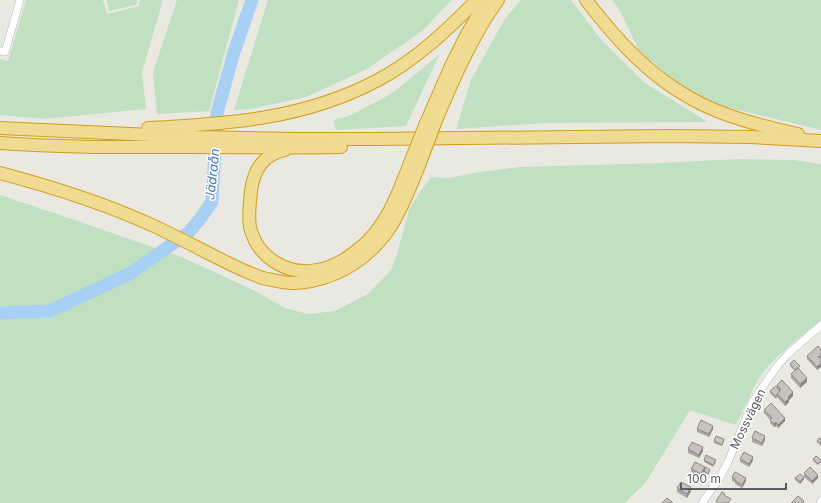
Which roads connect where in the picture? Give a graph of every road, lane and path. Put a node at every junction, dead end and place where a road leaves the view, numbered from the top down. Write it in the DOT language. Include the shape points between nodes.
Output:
graph roads {
  1 [pos="20,0"];
  2 [pos="477,0"];
  3 [pos="487,0"];
  4 [pos="498,0"];
  5 [pos="586,0"];
  6 [pos="3,52"];
  7 [pos="430,123"];
  8 [pos="0,128"];
  9 [pos="196,136"];
  10 [pos="821,140"];
  11 [pos="240,142"];
  12 [pos="0,143"];
  13 [pos="298,148"];
  14 [pos="821,148"];
  15 [pos="415,163"];
  16 [pos="0,173"];
  17 [pos="821,325"];
  18 [pos="702,503"];
  1 -- 6 [label="street"];
  2 -- 9 [label="highway" via="425,48 379,80 326,103 244,121"];
  3 -- 7 [label="highway" via="451,66"];
  4 -- 7 [label="highway" via="475,37"];
  5 -- 10 [label="highway" via="645,67 676,90 716,111"];
  7 -- 15 [label="highway, bridge"];
  8 -- 9 [label="highway"];
  9 -- 11 [label="highway"];
  9 -- 12 [label="highway" via="147,147"];
  10 -- 11 [label="highway" via="670,136"];
  11 -- 13 [label="highway"];
  13 -- 14 [label="highway" via="669,143"];
  13 -- 15 [label="highway" via="280,151 262,162 252,186 249,215 254,238 267,257 296,271 318,270 331,266 361,248 383,222"];
  15 -- 16 [label="highway" via="407,195 380,242 367,254 335,274 294,283 263,278 95,202"];
  17 -- 18 [label="street, Mossvägen" via="788,354 761,389 752,404 728,462"];
}
